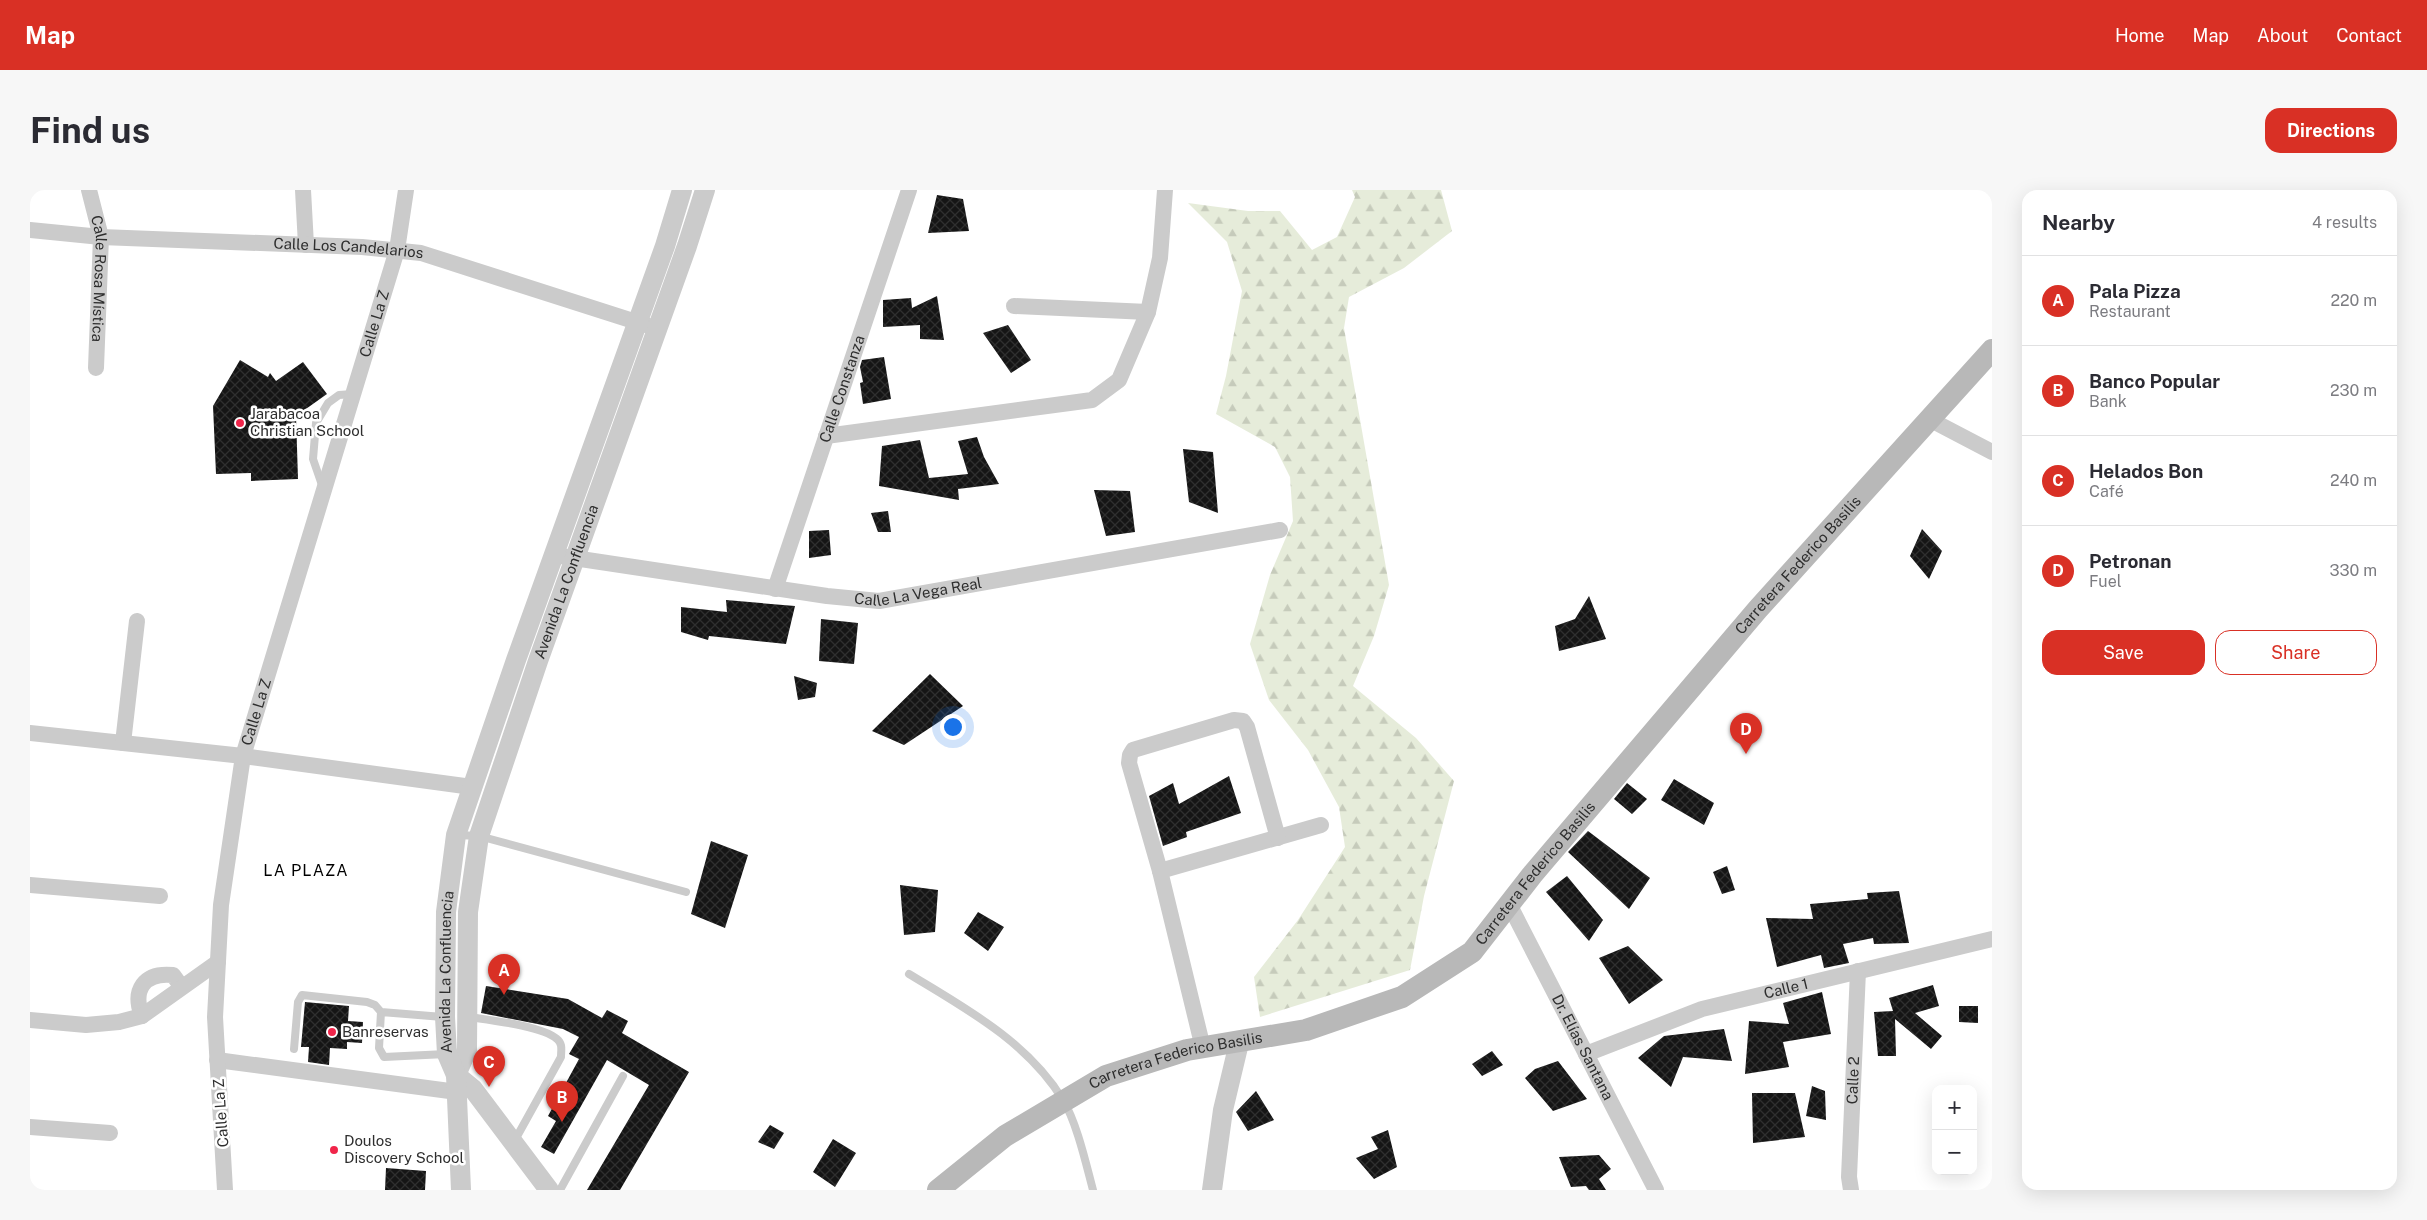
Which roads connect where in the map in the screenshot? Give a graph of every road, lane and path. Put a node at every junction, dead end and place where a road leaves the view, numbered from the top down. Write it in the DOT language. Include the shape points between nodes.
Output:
graph roads {
  1 [pos="89,190"];
  2 [pos="303,190"];
  3 [pos="406,190"];
  4 [pos="682,190"];
  5 [pos="705,190"];
  6 [pos="909,190"];
  7 [pos="1165,190"];
  8 [pos="30,230"];
  9 [pos="101,237"];
  10 [pos="306,245"];
  11 [pos="397,250"];
  12 [pos="1014,306"];
  13 [pos="1148,312"];
  14 [pos="636,321"];
  15 [pos="656,328"];
  16 [pos="1992,350"];
  17 [pos="96,368"];
  18 [pos="353,394"];
  19 [pos="1930,419"];
  20 [pos="826,436"];
  21 [pos="1992,452"];
  22 [pos="324,489"];
  23 [pos="1280,530"];
  24 [pos="554,555"];
  25 [pos="576,558"];
  26 [pos="775,589"];
  27 [pos="137,621"];
  28 [pos="30,733"];
  29 [pos="123,743"];
  30 [pos="243,756"];
  31 [pos="472,787"];
  32 [pos="1321,825"];
  33 [pos="456,835"];
  34 [pos="479,836"];
  35 [pos="1278,838"];
  36 [pos="1160,871"];
  37 [pos="30,885"];
  38 [pos="686,892"];
  39 [pos="160,896"];
  40 [pos="1510,904"];
  41 [pos="1992,939"];
  42 [pos="218,962"];
  43 [pos="1858,971"];
  44 [pos="909,974"];
  45 [pos="181,986"];
  46 [pos="381,1012"];
  47 [pos="142,1016"];
  48 [pos="467,1016"];
  49 [pos="445,1017"];
  50 [pos="30,1020"];
  51 [pos="1239,1043"];
  52 [pos="1203,1048"];
  53 [pos="294,1049"];
  54 [pos="447,1054"];
  55 [pos="1586,1054"];
  56 [pos="217,1060"];
  57 [pos="623,1076"];
  58 [pos="457,1083"];
  59 [pos="1064,1101"];
  60 [pos="30,1127"];
  61 [pos="110,1133"];
  62 [pos="514,1141"];
  63 [pos="1846,1189"];
  64 [pos="225,1190"];
  65 [pos="461,1190"];
  66 [pos="549,1190"];
  67 [pos="560,1190"];
  68 [pos="938,1190"];
  69 [pos="1093,1190"];
  70 [pos="1212,1190"];
  71 [pos="1656,1190"];
  1 -- 9 [label="street, Calle Rosa Mística"];
  2 -- 10 [label="street"];
  3 -- 11 [label="street, Calle La Z"];
  4 -- 14 [label="street, Avenida La Confluencia" via="665,246"];
  5 -- 15 [label="street, Avenida La Confluencia"];
  6 -- 20 [label="street, Calle Constanza"];
  7 -- 13 [label="street" via="1160,258"];
  8 -- 9 [label="street, Calle Los Candelarios"];
  9 -- 10 [label="street, Calle Los Candelarios"];
  9 -- 17 [label="street, Calle Rosa Mística"];
  10 -- 11 [label="street, Calle Los Candelarios"];
  11 -- 14 [label="street, Calle Los Candelarios" via="421,253"];
  11 -- 18 [label="street, Calle La Z"];
  12 -- 13 [label="street"];
  13 -- 20 [label="street" via="1119,380 1092,400"];
  14 -- 15 [label="street, Calle Los Candelarios"];
  14 -- 24 [label="street, Avenida La Confluencia"];
  15 -- 25 [label="street, Avenida La Confluencia"];
  16 -- 19 [label="main road, Carretera Federico Basilis"];
  18 -- 22 [label="street, Calle La Z"];
  18 -- 22 [label="lane" via="339,395 328,402 316,423 313,459"];
  19 -- 21 [label="street"];
  19 -- 40 [label="main road, Carretera Federico Basilis" via="1758,609"];
  20 -- 26 [label="street, Calle Constanza"];
  22 -- 30 [label="street, Calle La Z"];
  23 -- 26 [label="street, Calle La Vega Real" via="879,601"];
  24 -- 25 [label="street, Calle La Vega Real"];
  24 -- 31 [label="street, Avenida La Confluencia"];
  25 -- 26 [label="street, Calle La Vega Real"];
  25 -- 34 [label="street, Avenida La Confluencia"];
  27 -- 29 [label="street"];
  28 -- 29 [label="street"];
  29 -- 30 [label="street"];
  30 -- 31 [label="street"];
  30 -- 42 [label="street, Calle La Z" via="222,906"];
  31 -- 33 [label="street, Avenida La Confluencia"];
  32 -- 35 [label="street"];
  33 -- 34 [label="lane"];
  33 -- 49 [label="street, Avenida La Confluencia" via="446,912"];
  34 -- 38 [label="lane"];
  34 -- 48 [label="street, Avenida La Confluencia" via="468,912"];
  35 -- 36 [label="street"];
  35 -- 36 [label="street" via="1247,727 1243,721 1234,720 1133,750 1130,755 1129,763"];
  36 -- 52 [label="street"];
  37 -- 39 [label="street"];
  40 -- 51 [label="main road, Carretera Federico Basilis" via="1472,952 1402,997 1306,1030"];
  40 -- 55 [label="street, Dr. Elías Santana"];
  41 -- 43 [label="street, Calle 1"];
  42 -- 45 [label="street"];
  42 -- 56 [label="street, Calle La Z"];
  43 -- 55 [label="street, Calle 1" via="1702,1009"];
  43 -- 63 [label="street, Calle 2"];
  44 -- 59 [label="lane" via="989,1022 1044,1073"];
  45 -- 47 [label="street"];
  45 -- 47 [label="street" via="173,975 162,974 148,980 138,993 137,1003"];
  46 -- 49 [label="lane"];
  46 -- 53 [label="lane" via="367,1002 302,995 298,1002"];
  46 -- 54 [label="lane" via="379,1048 384,1057"];
  47 -- 50 [label="street" via="86,1025"];
  48 -- 58 [label="street, Avenida La Confluencia" via="467,1050"];
  48 -- 62 [label="lane" via="549,1034 562,1045 561,1057"];
  49 -- 54 [label="street, Avenida La Confluencia"];
  51 -- 52 [label="main road, Carretera Federico Basilis"];
  51 -- 70 [label="street" via="1223,1110"];
  52 -- 59 [label="main road, Carretera Federico Basilis" via="1187,1050 1106,1076"];
  54 -- 58 [label="street, Avenida La Confluencia"];
  55 -- 71 [label="street, Dr. Elías Santana"];
  56 -- 58 [label="street"];
  56 -- 64 [label="street, Calle La Z"];
  57 -- 67 [label="lane"];
  58 -- 62 [label="street" via="473,1089"];
  58 -- 65 [label="street"];
  59 -- 68 [label="main road, Carretera Federico Basilis" via="1005,1136"];
  59 -- 69 [label="lane"];
  60 -- 61 [label="street"];
  62 -- 66 [label="street"];
}
